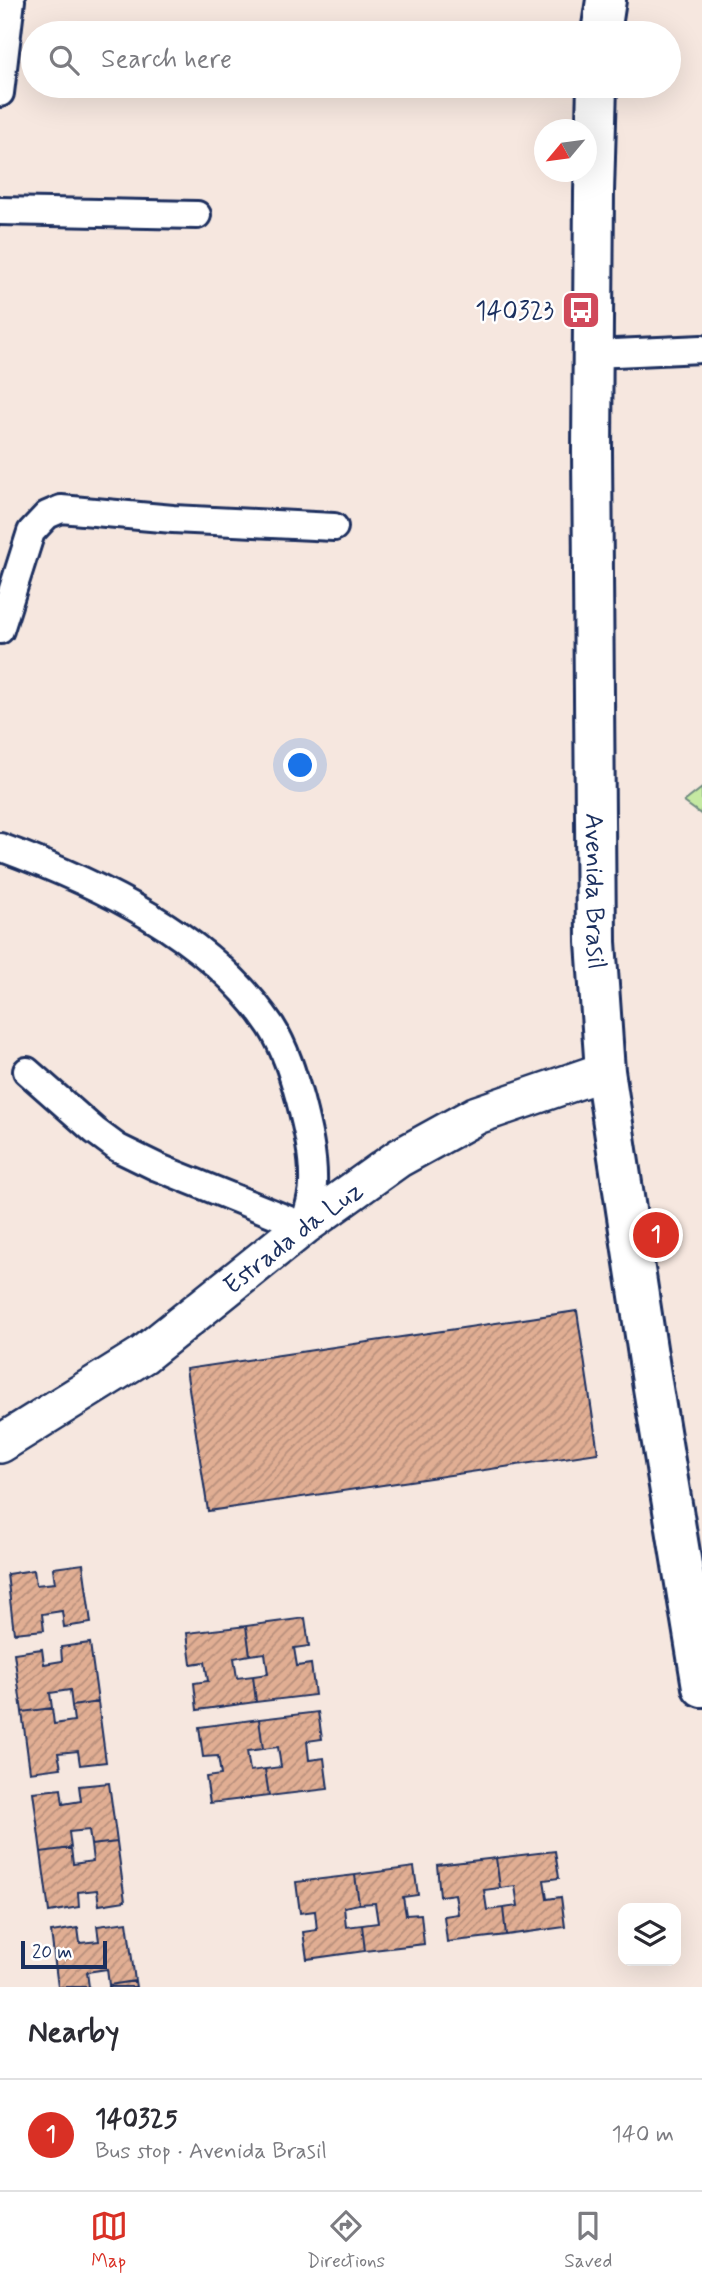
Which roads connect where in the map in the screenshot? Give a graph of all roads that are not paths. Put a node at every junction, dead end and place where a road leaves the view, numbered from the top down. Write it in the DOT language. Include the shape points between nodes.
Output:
graph roads {
  1 [pos="11,0"];
  2 [pos="606,0"];
  3 [pos="603,21"];
  4 [pos="0,93"];
  5 [pos="597,98"];
  6 [pos="0,211"];
  7 [pos="197,215"];
  8 [pos="702,349"];
  9 [pos="593,354"];
  10 [pos="334,527"];
  11 [pos="0,630"];
  12 [pos="0,847"];
  13 [pos="27,1071"];
  14 [pos="605,1071"];
  15 [pos="304,1226"];
  16 [pos="0,1444"];
  17 [pos="702,1687"];
  1 -- 4 [label="street"];
  2 -- 3 [label="main road"];
  5 -- 9 [label="main road, Avenida Brasil"];
  6 -- 7 [label="street"];
  8 -- 9 [label="street"];
  9 -- 14 [label="main road, Avenida Brasil" via="596,943"];
  10 -- 11 [label="street" via="61,509 47,515 25,543"];
  12 -- 15 [label="street" via="106,891 160,923 247,994 272,1028 293,1074 309,1133 313,1185"];
  13 -- 15 [label="street" via="118,1148"];
  14 -- 15 [label="main road, Estrada da Luz" via="477,1115 399,1158"];
  14 -- 17 [label="main road, Avenida Brasil"];
  15 -- 16 [label="main road, Estrada da Luz" via="144,1355"];
}
